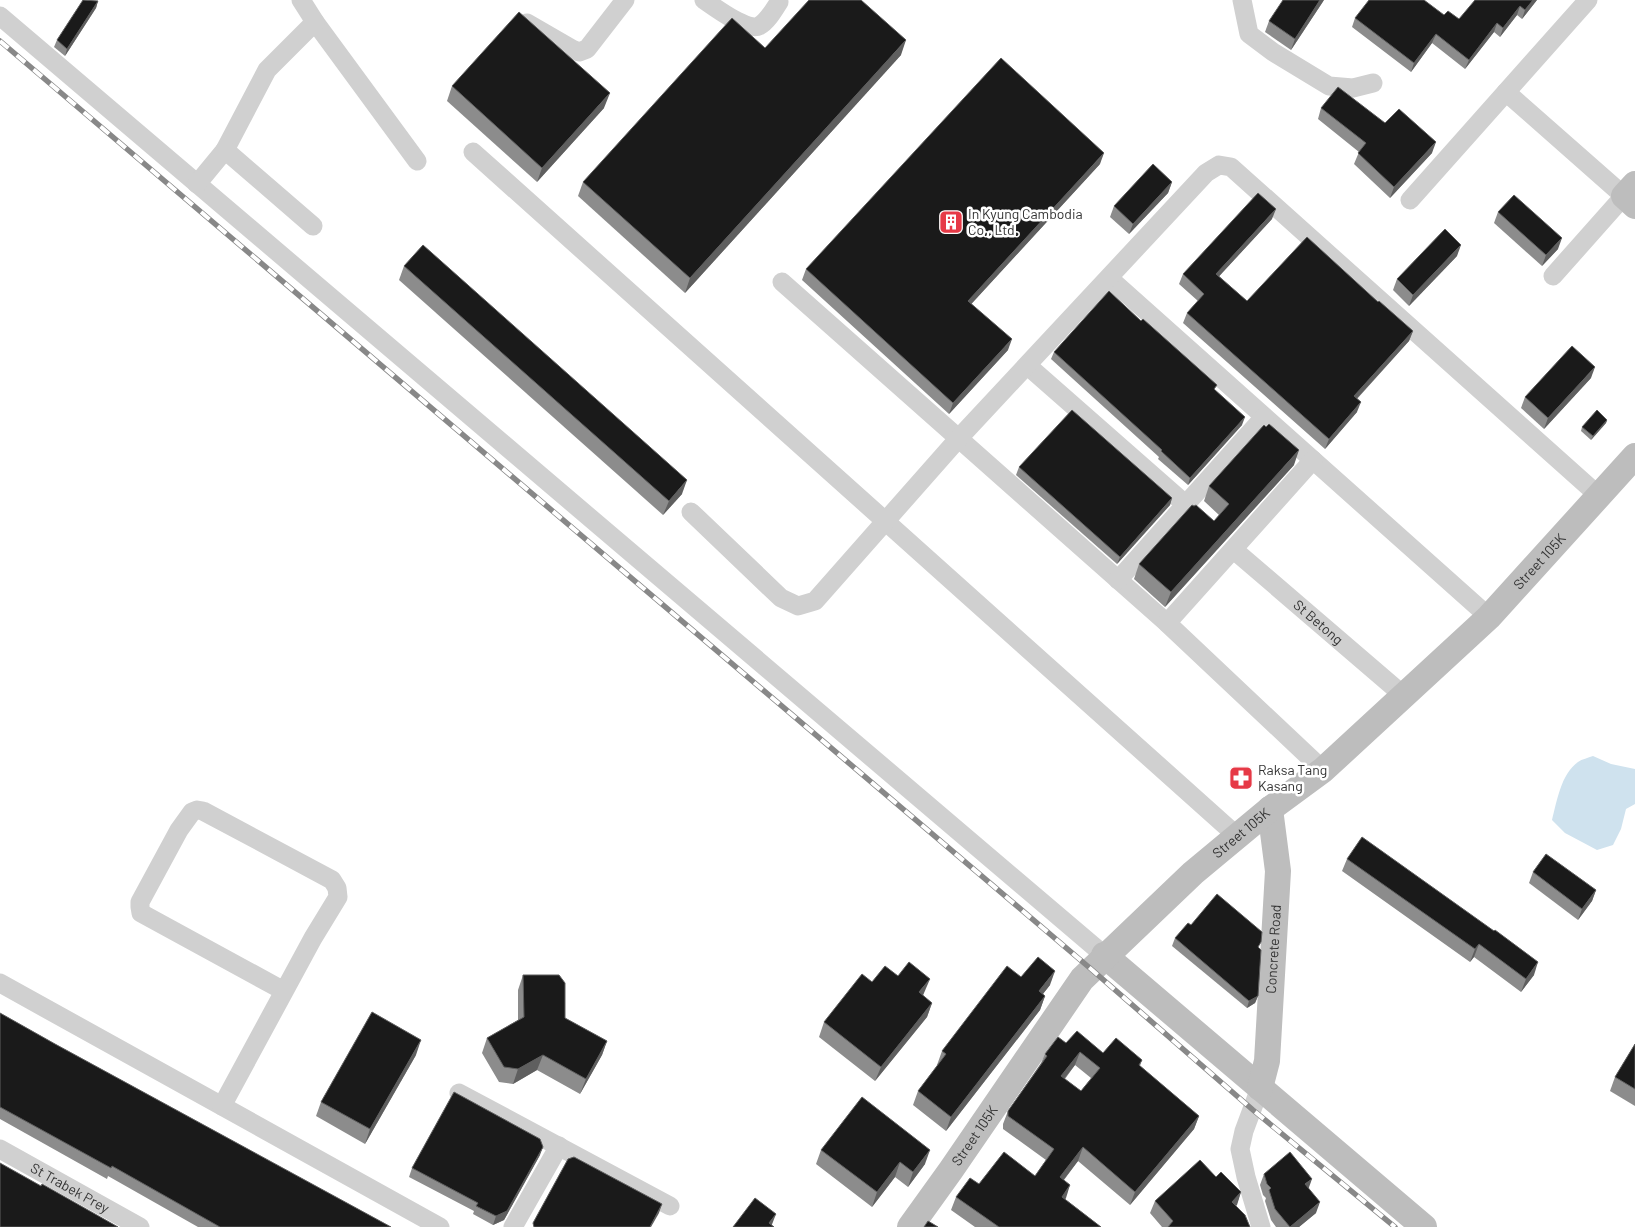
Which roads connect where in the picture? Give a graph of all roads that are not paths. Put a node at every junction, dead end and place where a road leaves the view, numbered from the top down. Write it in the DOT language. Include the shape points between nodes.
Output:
graph roads {
  1 [pos="302,0"];
  2 [pos="625,0"];
  3 [pos="704,0"];
  4 [pos="1242,0"];
  5 [pos="1588,0"];
  6 [pos="779,2"];
  7 [pos="0,16"];
  8 [pos="314,22"];
  9 [pos="527,23"];
  10 [pos="1373,83"];
  11 [pos="1506,92"];
  12 [pos="224,150"];
  13 [pos="473,152"];
  14 [pos="417,161"];
  15 [pos="198,184"];
  16 [pos="1631,195"];
  17 [pos="1410,200"];
  18 [pos="313,226"];
  19 [pos="1554,276"];
  20 [pos="1109,278"];
  21 [pos="782,282"];
  22 [pos="1028,366"];
  23 [pos="1264,417"];
  24 [pos="958,439"];
  25 [pos="1635,456"];
  26 [pos="1313,460"];
  27 [pos="1599,496"];
  28 [pos="1185,504"];
  29 [pos="691,512"];
  30 [pos="886,522"];
  31 [pos="1234,550"];
  32 [pos="1118,580"];
  33 [pos="1489,617"];
  34 [pos="1167,623"];
  35 [pos="1403,695"];
  36 [pos="1323,770"];
  37 [pos="1270,809"];
  38 [pos="1237,836"];
  39 [pos="1104,956"];
  40 [pos="0,983"];
  41 [pos="284,992"];
  42 [pos="1260,1088"];
  43 [pos="459,1093"];
  44 [pos="222,1106"];
  45 [pos="559,1146"];
  46 [pos="0,1149"];
  47 [pos="670,1206"];
  48 [pos="140,1227"];
  49 [pos="440,1227"];
  50 [pos="513,1227"];
  51 [pos="910,1227"];
  52 [pos="1261,1227"];
  53 [pos="1424,1227"];
  1 -- 8 [label="street"];
  2 -- 9 [label="street" via="587,49 579,52"];
  3 -- 6 [label="street" via="750,28 763,24"];
  4 -- 10 [label="street" via="1249,34 1272,52 1329,86 1353,88"];
  5 -- 11 [label="street"];
  7 -- 15 [label="street"];
  8 -- 12 [label="street" via="267,70"];
  8 -- 14 [label="street"];
  11 -- 16 [label="street"];
  11 -- 17 [label="street"];
  12 -- 15 [label="street"];
  12 -- 18 [label="street"];
  13 -- 30 [label="street"];
  15 -- 39 [label="street"];
  16 -- 19 [label="street"];
  20 -- 22 [label="street"];
  20 -- 23 [label="street"];
  20 -- 27 [label="street" via="1206,173 1219,165 1231,167"];
  21 -- 24 [label="street"];
  22 -- 24 [label="street"];
  22 -- 28 [label="street"];
  23 -- 26 [label="street"];
  23 -- 28 [label="street"];
  24 -- 30 [label="street"];
  24 -- 32 [label="street"];
  25 -- 27 [label="main road, Street 105K"];
  26 -- 31 [label="street"];
  26 -- 33 [label="street"];
  27 -- 33 [label="main road, Street 105K"];
  28 -- 32 [label="street"];
  29 -- 30 [label="street" via="781,598 798,606 815,601"];
  30 -- 38 [label="street"];
  31 -- 34 [label="street"];
  31 -- 35 [label="street, St Betong"];
  32 -- 34 [label="street"];
  33 -- 35 [label="main road, Street 105K"];
  34 -- 36 [label="street"];
  35 -- 36 [label="main road, Street 105K"];
  36 -- 37 [label="main road, Street 105K"];
  37 -- 38 [label="main road, Street 105K"];
  37 -- 42 [label="main road, Concrete Road" via="1278,871 1267,1061"];
  38 -- 39 [label="main road, Street 105K"];
  39 -- 42 [label="main road"];
  39 -- 51 [label="main road, Street 105K" via="1082,978"];
  40 -- 44 [label="street"];
  41 -- 41 [label="street" via="338,897 337,888 332,880 203,812 192,812 140,902 141,913"];
  41 -- 44 [label="street"];
  42 -- 52 [label="street" via="1240,1149"];
  42 -- 53 [label="main road"];
  43 -- 45 [label="street"];
  44 -- 49 [label="street"];
  45 -- 47 [label="street"];
  45 -- 50 [label="street"];
  46 -- 48 [label="street, St Trabek Prey"];
}
